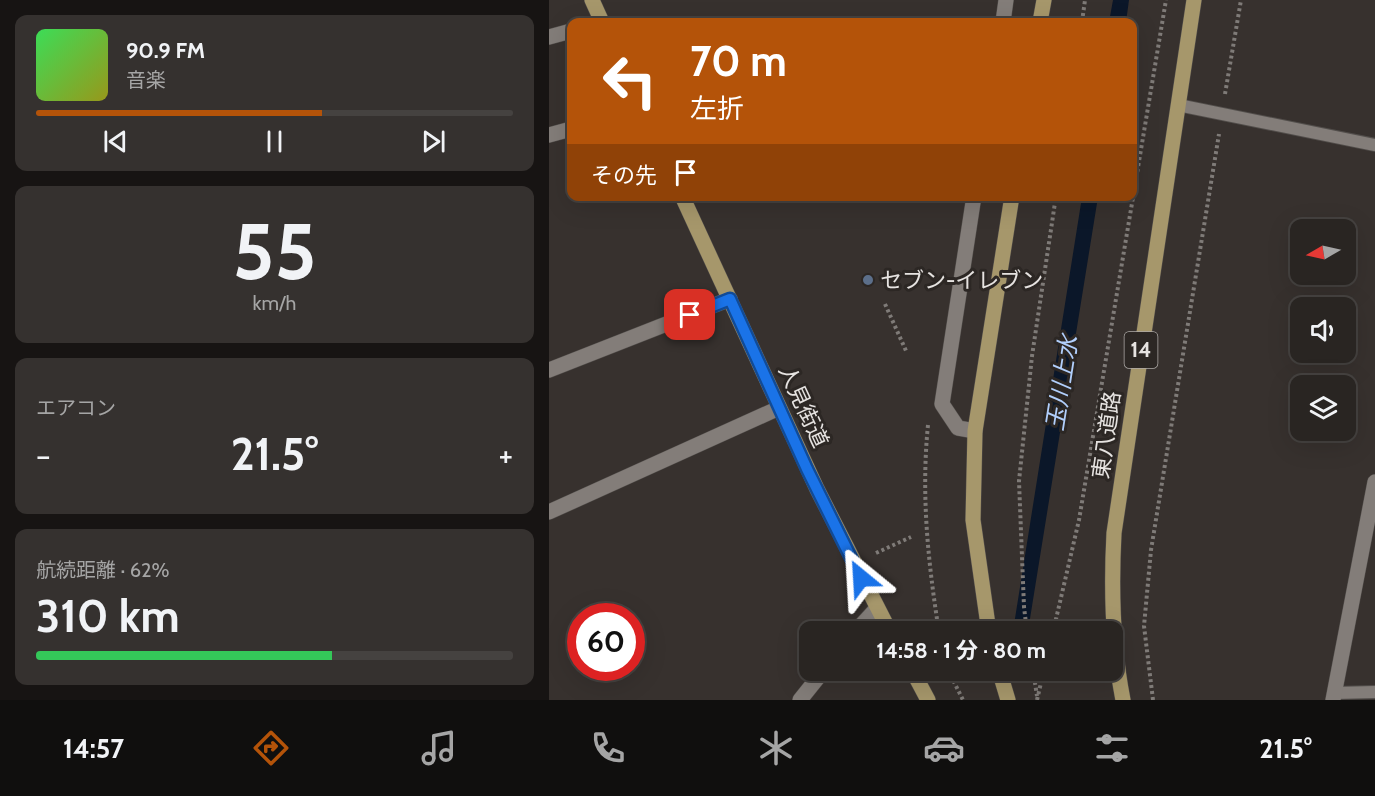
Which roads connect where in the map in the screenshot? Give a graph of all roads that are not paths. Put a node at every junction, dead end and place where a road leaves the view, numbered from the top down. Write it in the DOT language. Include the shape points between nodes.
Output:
graph roads {
  1 [pos="592,0"];
  2 [pos="1006,0"];
  3 [pos="1044,0"];
  4 [pos="1194,0"];
  5 [pos="600,18"];
  6 [pos="1004,18"];
  7 [pos="1041,18"];
  8 [pos="567,32"];
  9 [pos="549,37"];
  10 [pos="1178,105"];
  11 [pos="567,130"];
  12 [pos="549,135"];
  13 [pos="1375,145"];
  14 [pos="684,201"];
  15 [pos="973,201"];
  16 [pos="1012,201"];
  17 [pos="730,299"];
  18 [pos="549,370"];
  19 [pos="779,408"];
  20 [pos="975,431"];
  21 [pos="1375,482"];
  22 [pos="549,512"];
  23 [pos="877,608"];
  24 [pos="865,621"];
  25 [pos="884,621"];
  26 [pos="987,621"];
  27 [pos="815,681"];
  28 [pos="918,681"];
  29 [pos="1002,681"];
  30 [pos="1375,692"];
  31 [pos="1333,696"];
  32 [pos="800,700"];
  33 [pos="928,700"];
  34 [pos="1008,700"];
  35 [pos="1123,700"];
  1 -- 5 [label="main road"];
  2 -- 6 [label="street"];
  3 -- 7 [label="main road"];
  4 -- 10 [label="main road, 東八道路 / 14"];
  8 -- 9 [label="street"];
  10 -- 13 [label="lane"];
  10 -- 35 [label="main road, 東八道路 / 14" via="1114,532 1113,628"];
  11 -- 12 [label="street"];
  14 -- 17 [label="main road, 人見街道"];
  15 -- 20 [label="street" via="942,404 958,428"];
  16 -- 20 [label="main road"];
  17 -- 18 [label="street"];
  17 -- 19 [label="main road, 人見街道"];
  19 -- 22 [label="street"];
  19 -- 23 [label="main road, 人見街道"];
  20 -- 26 [label="main road" via="973,520"];
  21 -- 31 [label="street"];
  23 -- 24 [label="street"];
  23 -- 25 [label="main road, 人見街道"];
  27 -- 32 [label="street"];
  28 -- 33 [label="main road"];
  29 -- 34 [label="main road"];
  30 -- 31 [label="lane"];
}
